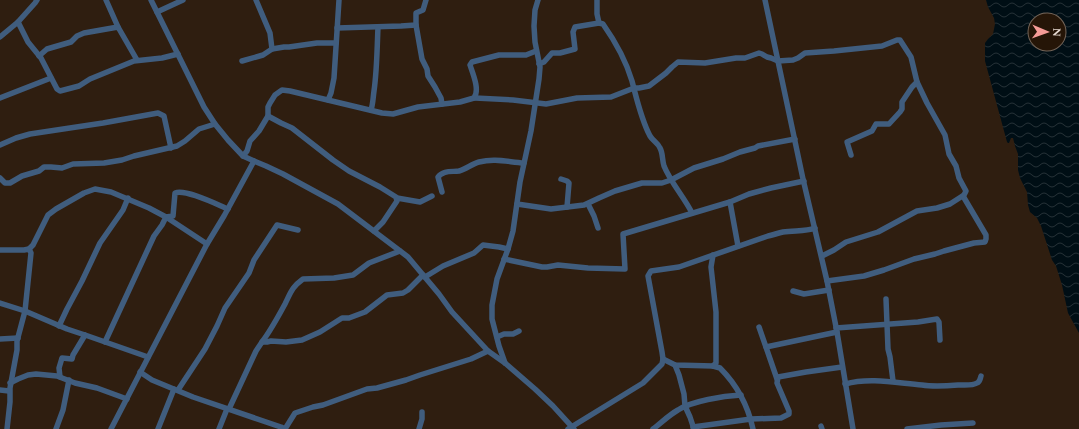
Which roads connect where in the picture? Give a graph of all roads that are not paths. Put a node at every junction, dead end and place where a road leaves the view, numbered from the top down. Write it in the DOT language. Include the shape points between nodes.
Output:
graph roads {
  1 [pos="37,0"];
  2 [pos="106,0"];
  3 [pos="151,0"];
  4 [pos="183,0"];
  5 [pos="256,0"];
  6 [pos="339,0"];
  7 [pos="426,0"];
  8 [pos="538,0"];
  9 [pos="597,0"];
  10 [pos="765,0"];
  11 [pos="157,12"];
  12 [pos="18,22"];
  13 [pos="599,23"];
  14 [pos="416,25"];
  15 [pos="118,27"];
  16 [pos="378,27"];
  17 [pos="337,28"];
  18 [pos="0,36"];
  19 [pos="336,43"];
  20 [pos="272,49"];
  21 [pos="536,51"];
  22 [pos="178,54"];
  23 [pos="40,56"];
  24 [pos="137,60"];
  25 [pos="242,61"];
  26 [pos="778,61"];
  27 [pos="539,64"];
  28 [pos="51,78"];
  29 [pos="917,82"];
  30 [pos="634,88"];
  31 [pos="0,98"];
  32 [pos="475,98"];
  33 [pos="328,100"];
  34 [pos="442,104"];
  35 [pos="535,104"];
  36 [pos="371,110"];
  37 [pos="268,116"];
  38 [pos="215,124"];
  39 [pos="795,139"];
  40 [pos="0,145"];
  41 [pos="171,148"];
  42 [pos="851,155"];
  43 [pos="243,156"];
  44 [pos="254,162"];
  45 [pos="524,163"];
  46 [pos="0,178"];
  47 [pos="561,179"];
  48 [pos="671,180"];
  49 [pos="804,181"];
  50 [pos="442,192"];
  51 [pos="432,196"];
  52 [pos="963,196"];
  53 [pos="128,198"];
  54 [pos="397,198"];
  55 [pos="730,202"];
  56 [pos="517,204"];
  57 [pos="588,204"];
  58 [pos="567,207"];
  59 [pos="228,209"];
  60 [pos="692,213"];
  61 [pos="166,216"];
  62 [pos="598,228"];
  63 [pos="815,228"];
  64 [pos="298,230"];
  65 [pos="374,231"];
  66 [pos="207,244"];
  67 [pos="738,246"];
  68 [pos="509,247"];
  69 [pos="29,249"];
  70 [pos="0,250"];
  71 [pos="400,251"];
  72 [pos="712,255"];
  73 [pos="822,256"];
  74 [pos="504,259"];
  75 [pos="424,276"];
  76 [pos="827,281"];
  77 [pos="829,290"];
  78 [pos="793,291"];
  79 [pos="886,299"];
  80 [pos="0,303"];
  81 [pos="25,311"];
  82 [pos="886,325"];
  83 [pos="59,326"];
  84 [pos="759,327"];
  85 [pos="837,330"];
  86 [pos="519,331"];
  87 [pos="86,335"];
  88 [pos="497,337"];
  89 [pos="18,338"];
  90 [pos="0,339"];
  91 [pos="940,340"];
  92 [pos="105,342"];
  93 [pos="262,342"];
  94 [pos="499,346"];
  95 [pos="766,347"];
  96 [pos="490,352"];
  97 [pos="148,357"];
  98 [pos="663,359"];
  99 [pos="505,363"];
  100 [pos="675,365"];
  101 [pos="714,365"];
  102 [pos="842,367"];
  103 [pos="140,372"];
  104 [pos="12,374"];
  105 [pos="981,376"];
  106 [pos="60,377"];
  107 [pos="18,378"];
  108 [pos="777,379"];
  109 [pos="69,380"];
  110 [pos="893,382"];
  111 [pos="10,383"];
  112 [pos="845,384"];
  113 [pos="176,389"];
  114 [pos="0,390"];
  115 [pos="10,391"];
  116 [pos="741,395"];
  117 [pos="126,399"];
  118 [pos="685,406"];
  119 [pos="228,409"];
  120 [pos="422,412"];
  121 [pos="751,419"];
  122 [pos="972,423"];
  123 [pos="161,428"];
  124 [pos="572,428"];
  125 [pos="693,428"];
  126 [pos="7,429"];
  127 [pos="56,429"];
  128 [pos="111,429"];
  129 [pos="219,429"];
  130 [pos="285,429"];
  131 [pos="419,429"];
  132 [pos="653,429"];
  133 [pos="753,429"];
  134 [pos="853,429"];
  135 [pos="907,429"];
  1 -- 12 [label="street"];
  2 -- 15 [label="street"];
  3 -- 11 [label="street"];
  4 -- 11 [label="street"];
  5 -- 20 [label="street" via="270,33"];
  6 -- 17 [label="street"];
  7 -- 14 [label="street" via="424,10 416,13"];
  8 -- 21 [label="street" via="534,26"];
  9 -- 13 [label="street"];
  10 -- 26 [label="street"];
  11 -- 22 [label="street"];
  12 -- 18 [label="street"];
  12 -- 23 [label="street" via="28,42"];
  13 -- 27 [label="street" via="575,27 574,49 552,53"];
  13 -- 30 [label="street" via="603,24 625,62"];
  14 -- 16 [label="street"];
  14 -- 34 [label="street" via="422,59"];
  15 -- 23 [label="street" via="84,33 71,42 47,49"];
  15 -- 24 [label="street"];
  16 -- 17 [label="street"];
  16 -- 36 [label="street" via="376,81"];
  17 -- 19 [label="street"];
  19 -- 20 [label="street"];
  19 -- 33 [label="street" via="334,78"];
  20 -- 25 [label="street" via="263,55"];
  21 -- 27 [label="street"];
  21 -- 32 [label="street" via="526,55 498,55 472,62 470,65 476,88"];
  22 -- 24 [label="street"];
  22 -- 38 [label="street"];
  23 -- 28 [label="street"];
  24 -- 28 [label="street" via="62,91 58,90"];
  26 -- 29 [label="street" via="793,60 805,53 882,46 900,40 911,57"];
  26 -- 30 [label="street" via="759,53 745,58 705,63 678,62 649,86"];
  26 -- 39 [label="street"];
  27 -- 35 [label="street"];
  28 -- 31 [label="street"];
  29 -- 42 [label="street" via="904,97 902,109 889,124 876,124 872,131 847,142"];
  29 -- 52 [label="street" via="945,135 949,154 966,191"];
  30 -- 35 [label="street" via="611,97 577,98"];
  30 -- 48 [label="street" via="642,117 651,137 660,148 663,164"];
  32 -- 34 [label="street"];
  32 -- 35 [label="street"];
  33 -- 36 [label="street"];
  33 -- 37 [label="street" via="282,90 270,103"];
  34 -- 36 [label="street" via="393,114"];
  35 -- 45 [label="street"];
  37 -- 43 [label="street" via="250,141"];
  37 -- 54 [label="street" via="292,128 349,171"];
  38 -- 41 [label="street" via="199,129 180,145"];
  38 -- 43 [label="street"];
  39 -- 48 [label="street" via="745,150 723,160 694,168"];
  39 -- 49 [label="street"];
  40 -- 41 [label="street" via="30,134 158,113 164,118"];
  41 -- 46 [label="street" via="104,163 73,164 62,168 44,167 10,183 5,183"];
  43 -- 44 [label="street"];
  44 -- 59 [label="street"];
  44 -- 65 [label="street" via="283,174 338,204"];
  45 -- 50 [label="street" via="484,161 461,171 440,174 438,177"];
  45 -- 56 [label="street"];
  47 -- 58 [label="street" via="569,183"];
  48 -- 57 [label="street" via="622,189"];
  48 -- 60 [label="street"];
  49 -- 55 [label="street" via="771,188"];
  49 -- 63 [label="street"];
  51 -- 54 [label="street" via="420,202"];
  52 -- 73 [label="street" via="950,204 917,211 878,232 846,242"];
  52 -- 76 [label="street" via="986,235 984,242 914,259 864,276"];
  53 -- 61 [label="street"];
  53 -- 69 [label="street" via="98,189 84,193 48,215"];
  53 -- 83 [label="street" via="123,210 100,243"];
  54 -- 65 [label="street" via="393,208"];
  55 -- 60 [label="street"];
  55 -- 67 [label="street"];
  56 -- 58 [label="street" via="551,209"];
  56 -- 68 [label="street"];
  57 -- 58 [label="street"];
  57 -- 62 [label="street"];
  59 -- 61 [label="street" via="196,196 176,192 173,216"];
  59 -- 66 [label="street"];
  60 -- 74 [label="street" via="622,234 625,269 558,265 542,267"];
  61 -- 66 [label="street"];
  61 -- 92 [label="street" via="154,236"];
  63 -- 67 [label="street" via="784,232"];
  63 -- 73 [label="street"];
  64 -- 113 [label="street" via="276,225 254,260 249,273 225,308 205,349"];
  65 -- 71 [label="street"];
  66 -- 97 [label="street"];
  67 -- 72 [label="street"];
  68 -- 74 [label="street"];
  68 -- 75 [label="street" via="483,245 474,253"];
  69 -- 70 [label="street"];
  69 -- 81 [label="street" via="31,253"];
  71 -- 75 [label="street"];
  71 -- 93 [label="street" via="369,263 353,275 303,279 292,290"];
  72 -- 98 [label="street" via="679,266 654,270 648,276"];
  72 -- 101 [label="street" via="716,312"];
  73 -- 76 [label="street"];
  74 -- 88 [label="street" via="497,279 492,311"];
  75 -- 93 [label="street" via="403,293 388,295 365,312 342,318 302,340"];
  75 -- 96 [label="street" via="452,312"];
  76 -- 77 [label="street"];
  77 -- 78 [label="street" via="804,294"];
  77 -- 85 [label="street"];
  79 -- 82 [label="street"];
  80 -- 81 [label="street"];
  81 -- 83 [label="street"];
  81 -- 89 [label="street"];
  82 -- 85 [label="street"];
  82 -- 91 [label="street" via="938,319"];
  82 -- 110 [label="street"];
  83 -- 87 [label="street"];
  84 -- 95 [label="street"];
  85 -- 95 [label="street"];
  85 -- 102 [label="street"];
  86 -- 88 [label="street"];
  87 -- 92 [label="street"];
  87 -- 106 [label="street" via="72,359 62,358"];
  88 -- 94 [label="street"];
  89 -- 90 [label="street"];
  89 -- 104 [label="street"];
  92 -- 97 [label="street"];
  93 -- 119 [label="street"];
  94 -- 96 [label="street"];
  94 -- 99 [label="street"];
  95 -- 108 [label="street"];
  96 -- 99 [label="street"];
  96 -- 130 [label="street" via="295,413"];
  97 -- 103 [label="street"];
  98 -- 100 [label="street"];
  98 -- 124 [label="street" via="661,366 643,383"];
  99 -- 124 [label="street" via="553,406"];
  100 -- 101 [label="street"];
  100 -- 118 [label="street"];
  101 -- 116 [label="street" via="720,368"];
  102 -- 108 [label="street" via="780,376"];
  102 -- 112 [label="street"];
  103 -- 113 [label="street" via="152,380"];
  103 -- 117 [label="street"];
  104 -- 107 [label="street"];
  104 -- 111 [label="street"];
  105 -- 110 [label="street" via="979,382 974,385 935,386"];
  106 -- 107 [label="street" via="36,374"];
  106 -- 109 [label="street"];
  107 -- 111 [label="street"];
  108 -- 121 [label="street" via="789,414 781,418"];
  109 -- 117 [label="street"];
  109 -- 127 [label="street"];
  110 -- 112 [label="street" via="862,380"];
  111 -- 115 [label="street"];
  112 -- 134 [label="street"];
  113 -- 119 [label="street"];
  113 -- 123 [label="street"];
  114 -- 115 [label="street"];
  115 -- 126 [label="street"];
  116 -- 118 [label="street" via="725,396"];
  116 -- 121 [label="street"];
  117 -- 128 [label="street"];
  118 -- 125 [label="street"];
  118 -- 132 [label="street"];
  119 -- 129 [label="street"];
  119 -- 130 [label="street"];
  120 -- 131 [label="street"];
  121 -- 125 [label="street"];
  121 -- 133 [label="street"];
  122 -- 135 [label="street"];
}
